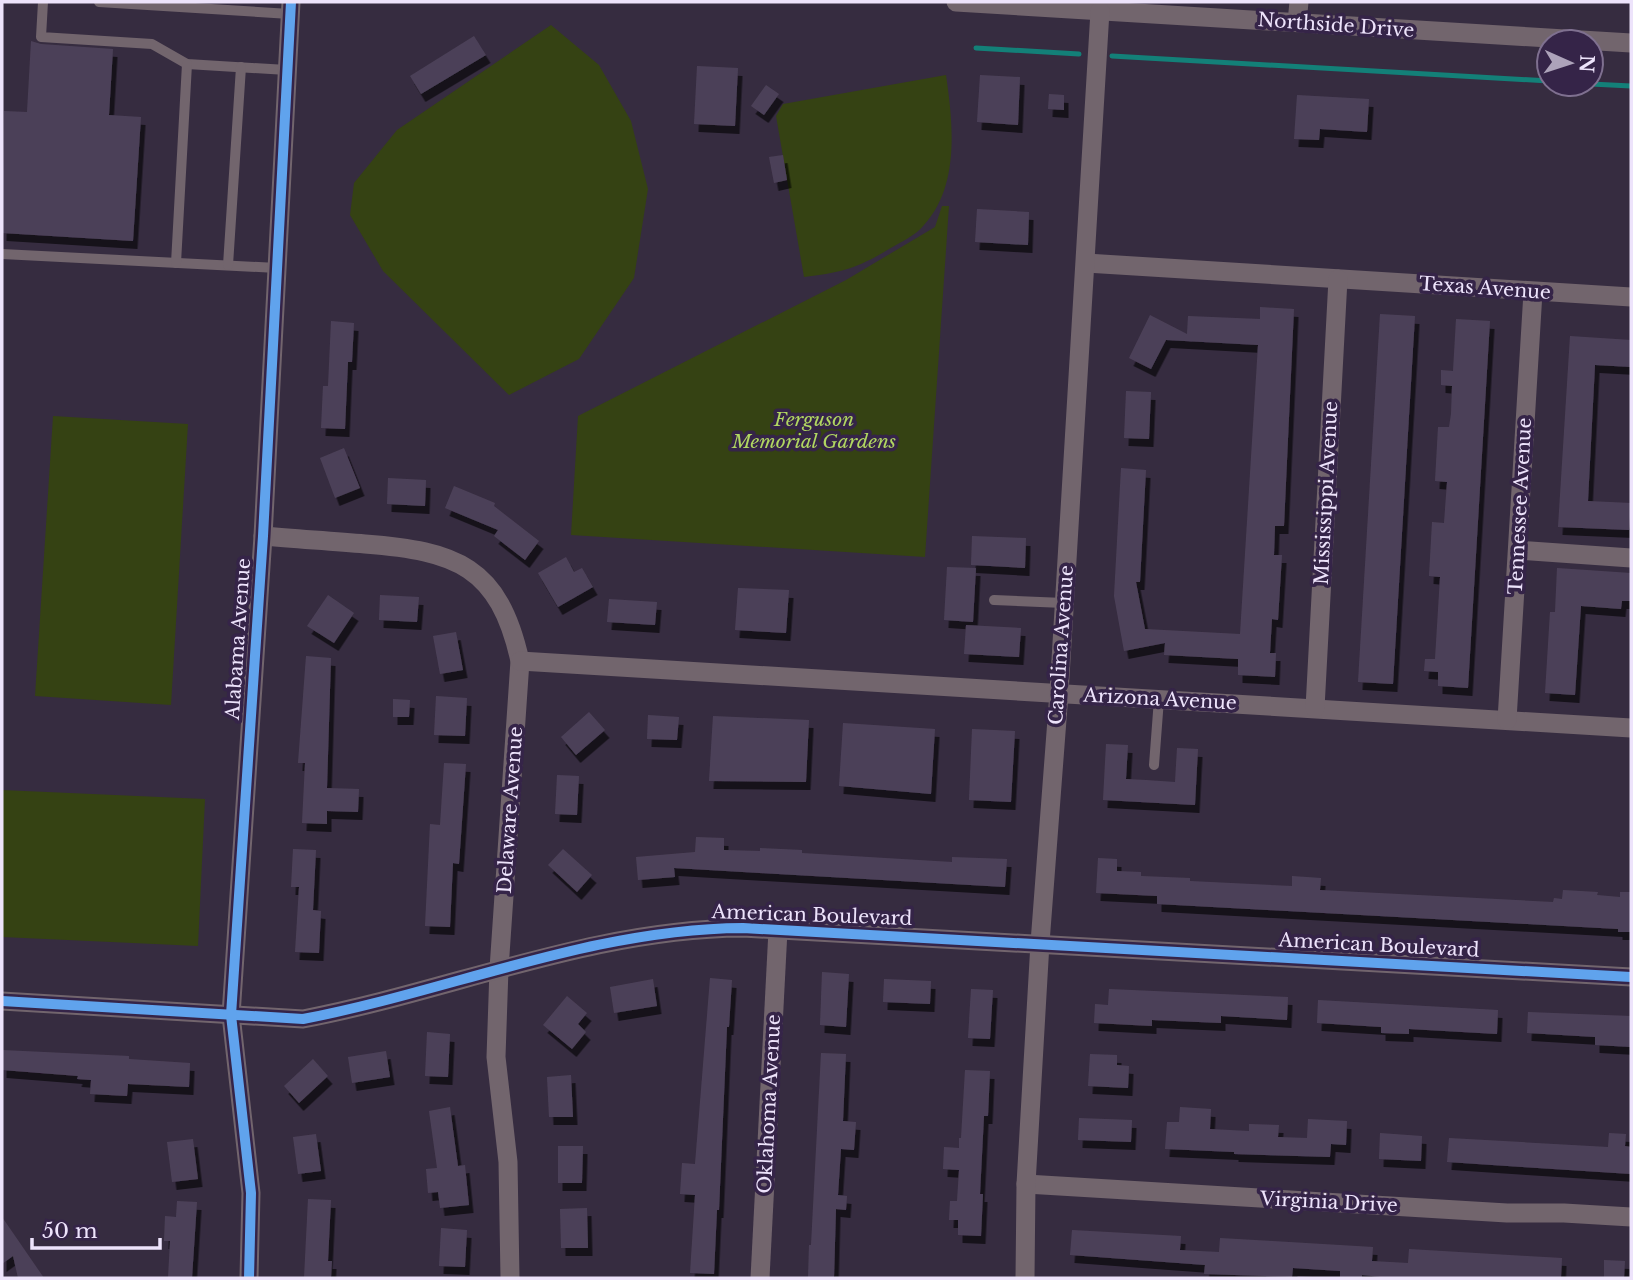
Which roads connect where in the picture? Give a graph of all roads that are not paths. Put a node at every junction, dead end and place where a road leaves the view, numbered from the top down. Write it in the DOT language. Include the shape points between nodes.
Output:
graph roads {
  1 [pos="43,2"];
  2 [pos="99,2"];
  3 [pos="956,2"];
  4 [pos="1298,2"];
  5 [pos="291,8"];
  6 [pos="1100,11"];
  7 [pos="1297,22"];
  8 [pos="1631,43"];
  9 [pos="187,64"];
  10 [pos="241,68"];
  11 [pos="288,70"];
  12 [pos="2,254"];
  13 [pos="176,262"];
  14 [pos="1086,263"];
  15 [pos="228,265"];
  16 [pos="277,268"];
  17 [pos="1338,279"];
  18 [pos="1533,292"];
  19 [pos="1631,297"];
  20 [pos="262,536"];
  21 [pos="1518,551"];
  22 [pos="1631,558"];
  23 [pos="994,600"];
  24 [pos="1064,603"];
  25 [pos="520,661"];
  26 [pos="1059,693"];
  27 [pos="1159,699"];
  28 [pos="1315,708"];
  29 [pos="1507,720"];
  30 [pos="1631,729"];
  31 [pos="1154,765"];
  32 [pos="778,930"];
  33 [pos="1040,943"];
  34 [pos="499,969"];
  35 [pos="1631,977"];
  36 [pos="2,1001"];
  37 [pos="231,1015"];
  38 [pos="1026,1184"];
  39 [pos="1631,1217"];
  40 [pos="249,1278"];
  41 [pos="510,1278"];
  42 [pos="760,1278"];
  43 [pos="1025,1278"];
  1 -- 9 [label="lane" via="41,37 152,44"];
  2 -- 5 [label="lane"];
  3 -- 6 [label="street, Northside Drive"];
  4 -- 7 [label="street"];
  5 -- 11 [label="street, Alabama Avenue"];
  6 -- 7 [label="street, Northside Drive"];
  6 -- 14 [label="street, Carolina Avenue"];
  7 -- 8 [label="street, Northside Drive"];
  9 -- 10 [label="lane"];
  9 -- 13 [label="lane"];
  10 -- 11 [label="lane"];
  10 -- 15 [label="lane"];
  11 -- 16 [label="street, Alabama Avenue"];
  12 -- 13 [label="lane"];
  13 -- 15 [label="lane"];
  14 -- 17 [label="street, Texas Avenue"];
  14 -- 24 [label="street, Carolina Avenue"];
  15 -- 16 [label="lane"];
  16 -- 20 [label="street, Alabama Avenue"];
  17 -- 18 [label="street, Texas Avenue"];
  17 -- 28 [label="street, Mississippi Avenue"];
  18 -- 19 [label="street, Texas Avenue"];
  18 -- 21 [label="street, Tennessee Avenue"];
  20 -- 25 [label="street, Delaware Avenue" via="412,547 465,566 500,602"];
  20 -- 37 [label="street, Alabama Avenue"];
  21 -- 22 [label="street"];
  21 -- 29 [label="street, Tennessee Avenue"];
  23 -- 24 [label="lane"];
  24 -- 26 [label="street, Carolina Avenue"];
  25 -- 26 [label="street, Arizona Avenue"];
  25 -- 34 [label="street, Delaware Avenue"];
  26 -- 27 [label="street, Arizona Avenue"];
  26 -- 33 [label="street, Carolina Avenue"];
  27 -- 28 [label="street, Arizona Avenue"];
  27 -- 31 [label="lane"];
  28 -- 29 [label="street, Arizona Avenue"];
  29 -- 30 [label="street, Arizona Avenue"];
  32 -- 33 [label="street, American Boulevard"];
  32 -- 34 [label="street, American Boulevard" via="696,928 609,942"];
  32 -- 42 [label="street, Oklahoma Avenue"];
  33 -- 35 [label="street, American Boulevard"];
  33 -- 38 [label="street, Carolina Avenue"];
  34 -- 37 [label="street, American Boulevard" via="303,1019"];
  34 -- 41 [label="street, Delaware Avenue" via="496,1057 508,1162"];
  36 -- 37 [label="street, American Boulevard"];
  37 -- 40 [label="street, Alabama Avenue" via="251,1193"];
  38 -- 39 [label="street, Virginia Drive"];
  38 -- 43 [label="street, Carolina Avenue"];
}
